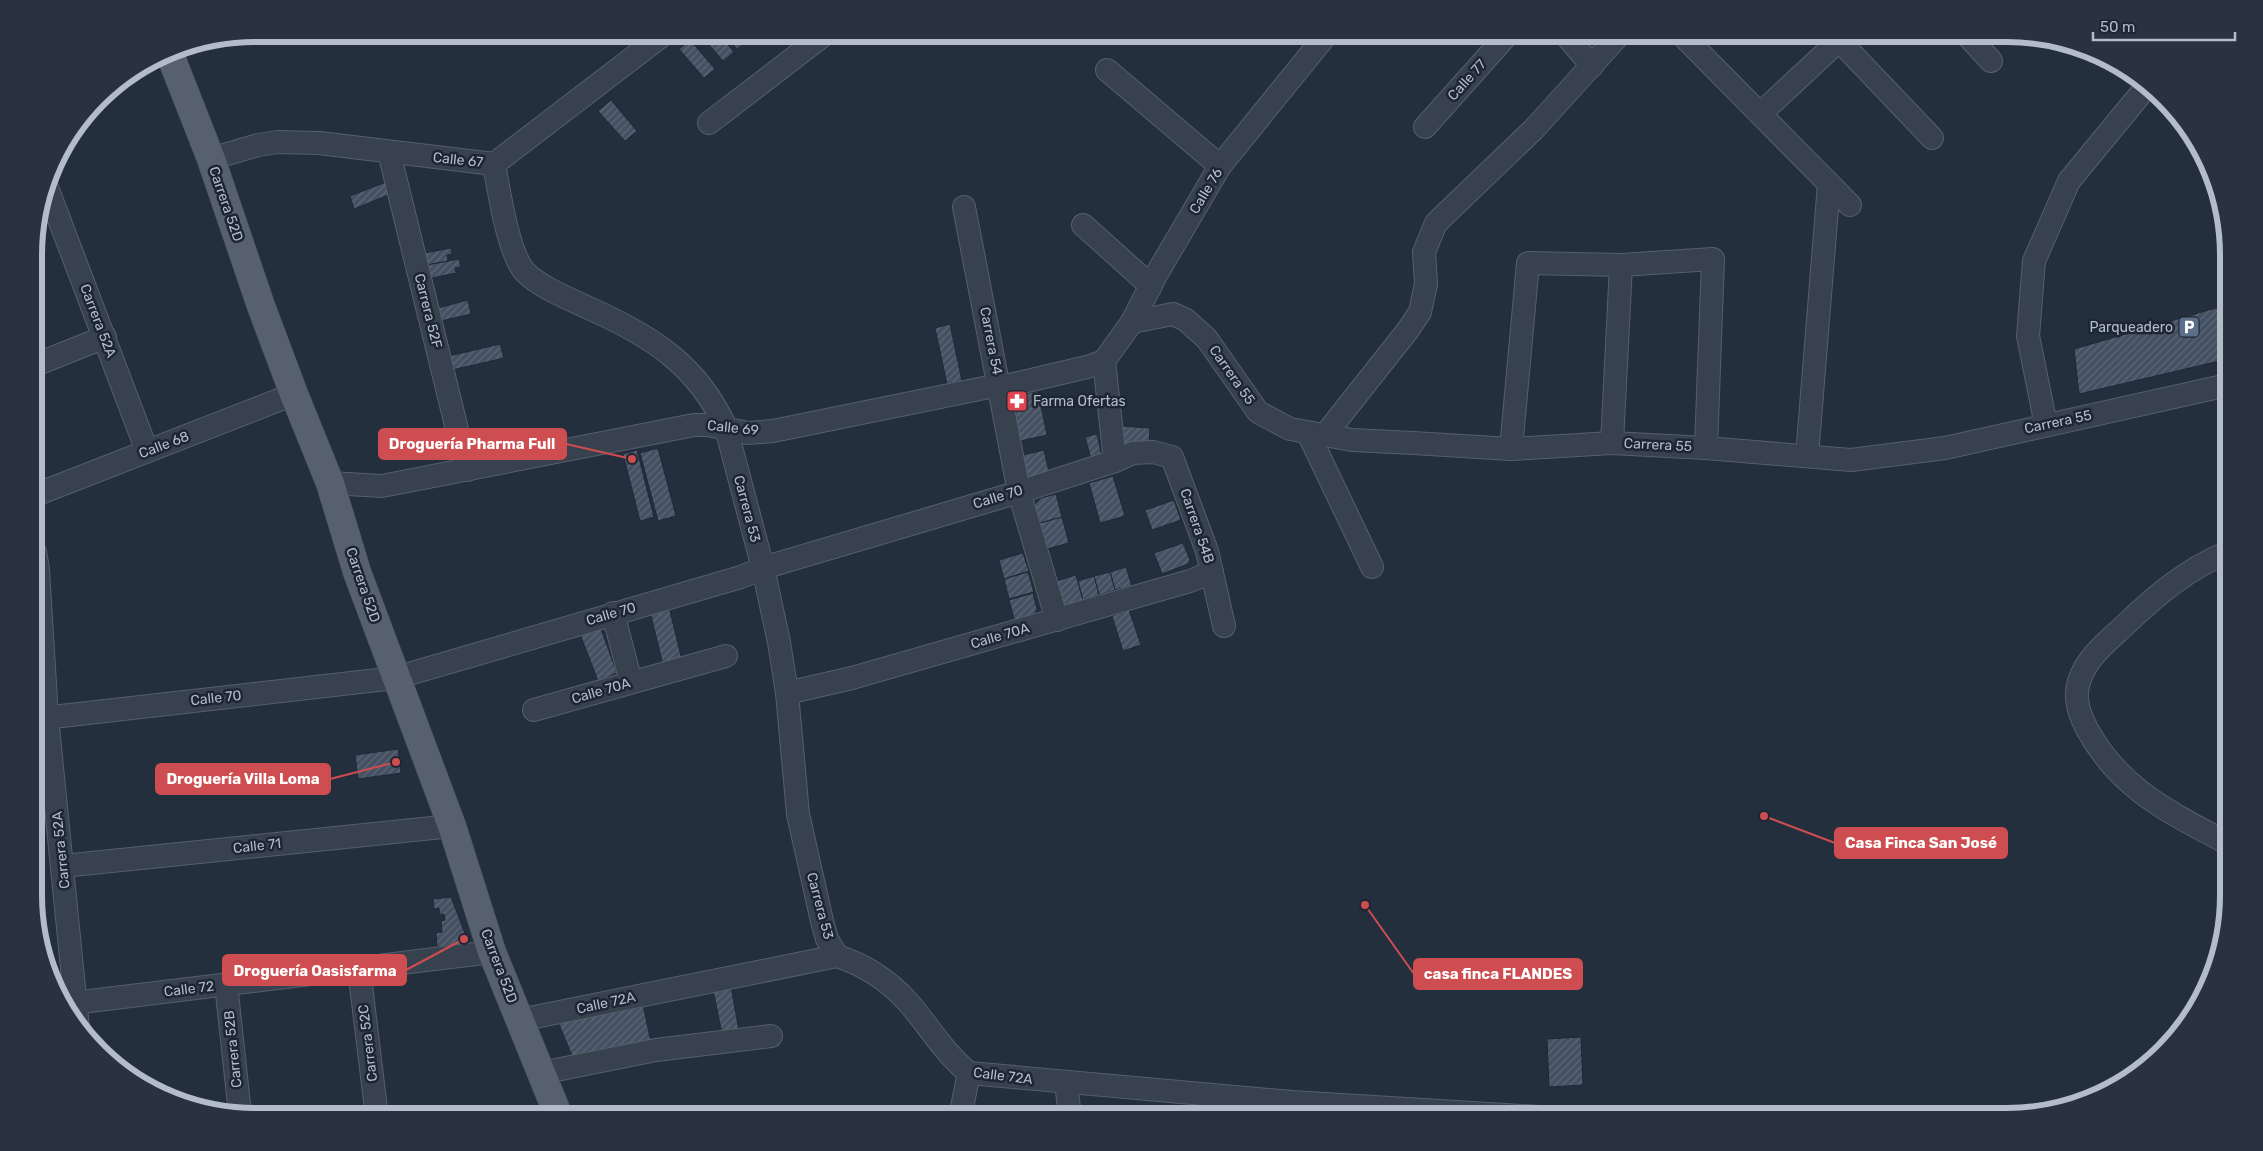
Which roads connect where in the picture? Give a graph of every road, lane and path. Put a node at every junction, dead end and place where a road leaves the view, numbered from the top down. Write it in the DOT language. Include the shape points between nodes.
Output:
graph roads {
  1 [pos="654,42"];
  2 [pos="815,42"];
  3 [pos="1321,42"];
  4 [pos="1501,42"];
  5 [pos="1572,42"];
  6 [pos="1613,42"];
  7 [pos="1689,42"];
  8 [pos="1834,42"];
  9 [pos="1845,42"];
  10 [pos="1973,42"];
  11 [pos="172,60"];
  12 [pos="1991,61"];
  13 [pos="1592,66"];
  14 [pos="1107,70"];
  15 [pos="2143,91"];
  16 [pos="1760,114"];
  17 [pos="709,123"];
  18 [pos="1425,127"];
  19 [pos="1932,138"];
  20 [pos="389,152"];
  21 [pos="211,159"];
  22 [pos="494,164"];
  23 [pos="1220,166"];
  24 [pos="1829,184"];
  25 [pos="51,198"];
  26 [pos="1850,206"];
  27 [pos="964,207"];
  28 [pos="1083,225"];
  29 [pos="1621,265"];
  30 [pos="1152,286"];
  31 [pos="1132,322"];
  32 [pos="105,337"];
  33 [pos="1104,361"];
  34 [pos="42,362"];
  35 [pos="999,385"];
  36 [pos="2220,387"];
  37 [pos="294,394"];
  38 [pos="2046,425"];
  39 [pos="726,428"];
  40 [pos="1317,434"];
  41 [pos="1612,443"];
  42 [pos="1706,448"];
  43 [pos="1511,449"];
  44 [pos="147,451"];
  45 [pos="1808,456"];
  46 [pos="1172,457"];
  47 [pos="1115,461"];
  48 [pos="467,470"];
  49 [pos="330,483"];
  50 [pos="42,491"];
  51 [pos="1019,492"];
  52 [pos="2220,556"];
  53 [pos="1372,567"];
  54 [pos="763,568"];
  55 [pos="1212,572"];
  56 [pos="613,613"];
  57 [pos="1057,620"];
  58 [pos="1224,626"];
  59 [pos="726,656"];
  60 [pos="395,678"];
  61 [pos="631,682"];
  62 [pos="787,693"];
  63 [pos="534,710"];
  64 [pos="42,718"];
  65 [pos="42,725"];
  66 [pos="452,826"];
  67 [pos="2220,839"];
  68 [pos="63,866"];
  69 [pos="492,952"];
  70 [pos="837,956"];
  71 [pos="359,969"];
  72 [pos="226,984"];
  73 [pos="70,1000"];
  74 [pos="72,1004"];
  75 [pos="520,1020"];
  76 [pos="771,1036"];
  77 [pos="541,1073"];
  78 [pos="969,1073"];
  79 [pos="1066,1082"];
  80 [pos="239,1108"];
  81 [pos="376,1108"];
  82 [pos="555,1108"];
  83 [pos="962,1108"];
  84 [pos="1069,1108"];
  85 [pos="1278,1108"];
  1 -- 22 [label="street, Calle 67"];
  2 -- 17 [label="street"];
  3 -- 23 [label="street, Calle 76"];
  4 -- 18 [label="street, Calle 77"];
  5 -- 13 [label="street"];
  6 -- 13 [label="street"];
  7 -- 16 [label="street"];
  8 -- 16 [label="street"];
  9 -- 19 [label="street"];
  10 -- 12 [label="street"];
  11 -- 21 [label="main road, Carrera 52D"];
  13 -- 40 [label="street" via="1534,129 1436,223 1424,252 1426,284 1420,312"];
  14 -- 23 [label="street"];
  15 -- 38 [label="street" via="2069,181 2034,261 2028,336"];
  16 -- 24 [label="street"];
  20 -- 21 [label="street, Calle 67" via="319,143 278,142"];
  20 -- 22 [label="street, Calle 67"];
  20 -- 48 [label="street, Carrera 52F"];
  21 -- 37 [label="main road, Carrera 52D"];
  22 -- 39 [label="street, Carrera 53" via="512,246 526,272 557,293 632,327 683,365 702,385"];
  23 -- 30 [label="street, Calle 76"];
  24 -- 26 [label="street"];
  24 -- 45 [label="street"];
  25 -- 32 [label="street, Carrera 52A"];
  27 -- 35 [label="street, Carrera 54"];
  28 -- 30 [label="street"];
  29 -- 41 [label="street"];
  29 -- 42 [label="street" via="1712,259"];
  29 -- 43 [label="street" via="1528,263"];
  30 -- 31 [label="street, Calle 76"];
  31 -- 33 [label="street, Calle 76"];
  31 -- 40 [label="street, Carrera 55" via="1173,314 1186,320 1207,340 1258,412 1290,429"];
  32 -- 34 [label="street"];
  32 -- 44 [label="street, Carrera 52A"];
  33 -- 35 [label="street, Calle 69"];
  33 -- 47 [label="street"];
  35 -- 39 [label="street, Calle 69" via="773,431 748,433"];
  35 -- 51 [label="street, Carrera 54"];
  36 -- 38 [label="street, Carrera 55"];
  37 -- 44 [label="street, Calle 68"];
  37 -- 49 [label="main road, Carrera 52D"];
  38 -- 45 [label="street, Carrera 55" via="1945,448 1851,460"];
  39 -- 48 [label="street, Calle 69" via="678,426"];
  39 -- 54 [label="street, Carrera 53"];
  40 -- 43 [label="street, Carrera 55" via="1352,440"];
  40 -- 53 [label="street"];
  41 -- 42 [label="street, Carrera 55"];
  41 -- 43 [label="street, Carrera 55"];
  42 -- 45 [label="street, Carrera 55"];
  44 -- 50 [label="street, Calle 68"];
  46 -- 47 [label="street, Calle 70" via="1153,452 1133,453"];
  46 -- 55 [label="street, Carrera 54B" via="1208,551"];
  47 -- 51 [label="street, Calle 70"];
  48 -- 49 [label="street, Calle 69" via="382,486"];
  49 -- 60 [label="main road, Carrera 52D" via="357,572"];
  51 -- 54 [label="street, Calle 70"];
  51 -- 57 [label="street, Carrera 54"];
  52 -- 67 [label="street" via="2194,568 2170,585 2096,653 2084,668 2076,705 2093,740 2131,786 2163,809"];
  54 -- 56 [label="street, Calle 70"];
  54 -- 62 [label="street, Carrera 53"];
  55 -- 57 [label="street, Calle 70A"];
  55 -- 58 [label="street, Carrera 54B"];
  56 -- 60 [label="street, Calle 70"];
  56 -- 61 [label="street"];
  57 -- 62 [label="street, Calle 70A"];
  59 -- 61 [label="street, Calle 70A"];
  60 -- 64 [label="street, Calle 70"];
  60 -- 66 [label="main road, Carrera 52D"];
  61 -- 63 [label="street, Calle 70A"];
  62 -- 70 [label="street, Carrera 53" via="798,814 822,921"];
  65 -- 68 [label="street, Carrera 52A"];
  66 -- 68 [label="street, Calle 71"];
  66 -- 69 [label="main road, Carrera 52D"];
  68 -- 73 [label="street, Carrera 52A"];
  69 -- 71 [label="street, Calle 72"];
  69 -- 75 [label="main road, Carrera 52D"];
  70 -- 75 [label="street, Calle 72A"];
  70 -- 78 [label="street, Calle 72A" via="874,972 907,1002 940,1046"];
  71 -- 72 [label="street, Calle 72"];
  71 -- 81 [label="street, Carrera 52C"];
  72 -- 74 [label="street, Calle 72"];
  72 -- 80 [label="street, Carrera 52B"];
  75 -- 77 [label="main road, Carrera 52D"];
  76 -- 77 [label="street" via="656,1050"];
  77 -- 82 [label="main road, Carrera 52D"];
  78 -- 79 [label="street, Calle 72A"];
  78 -- 83 [label="street"];
  79 -- 84 [label="street"];
  79 -- 85 [label="street, Calle 72A"];
}
